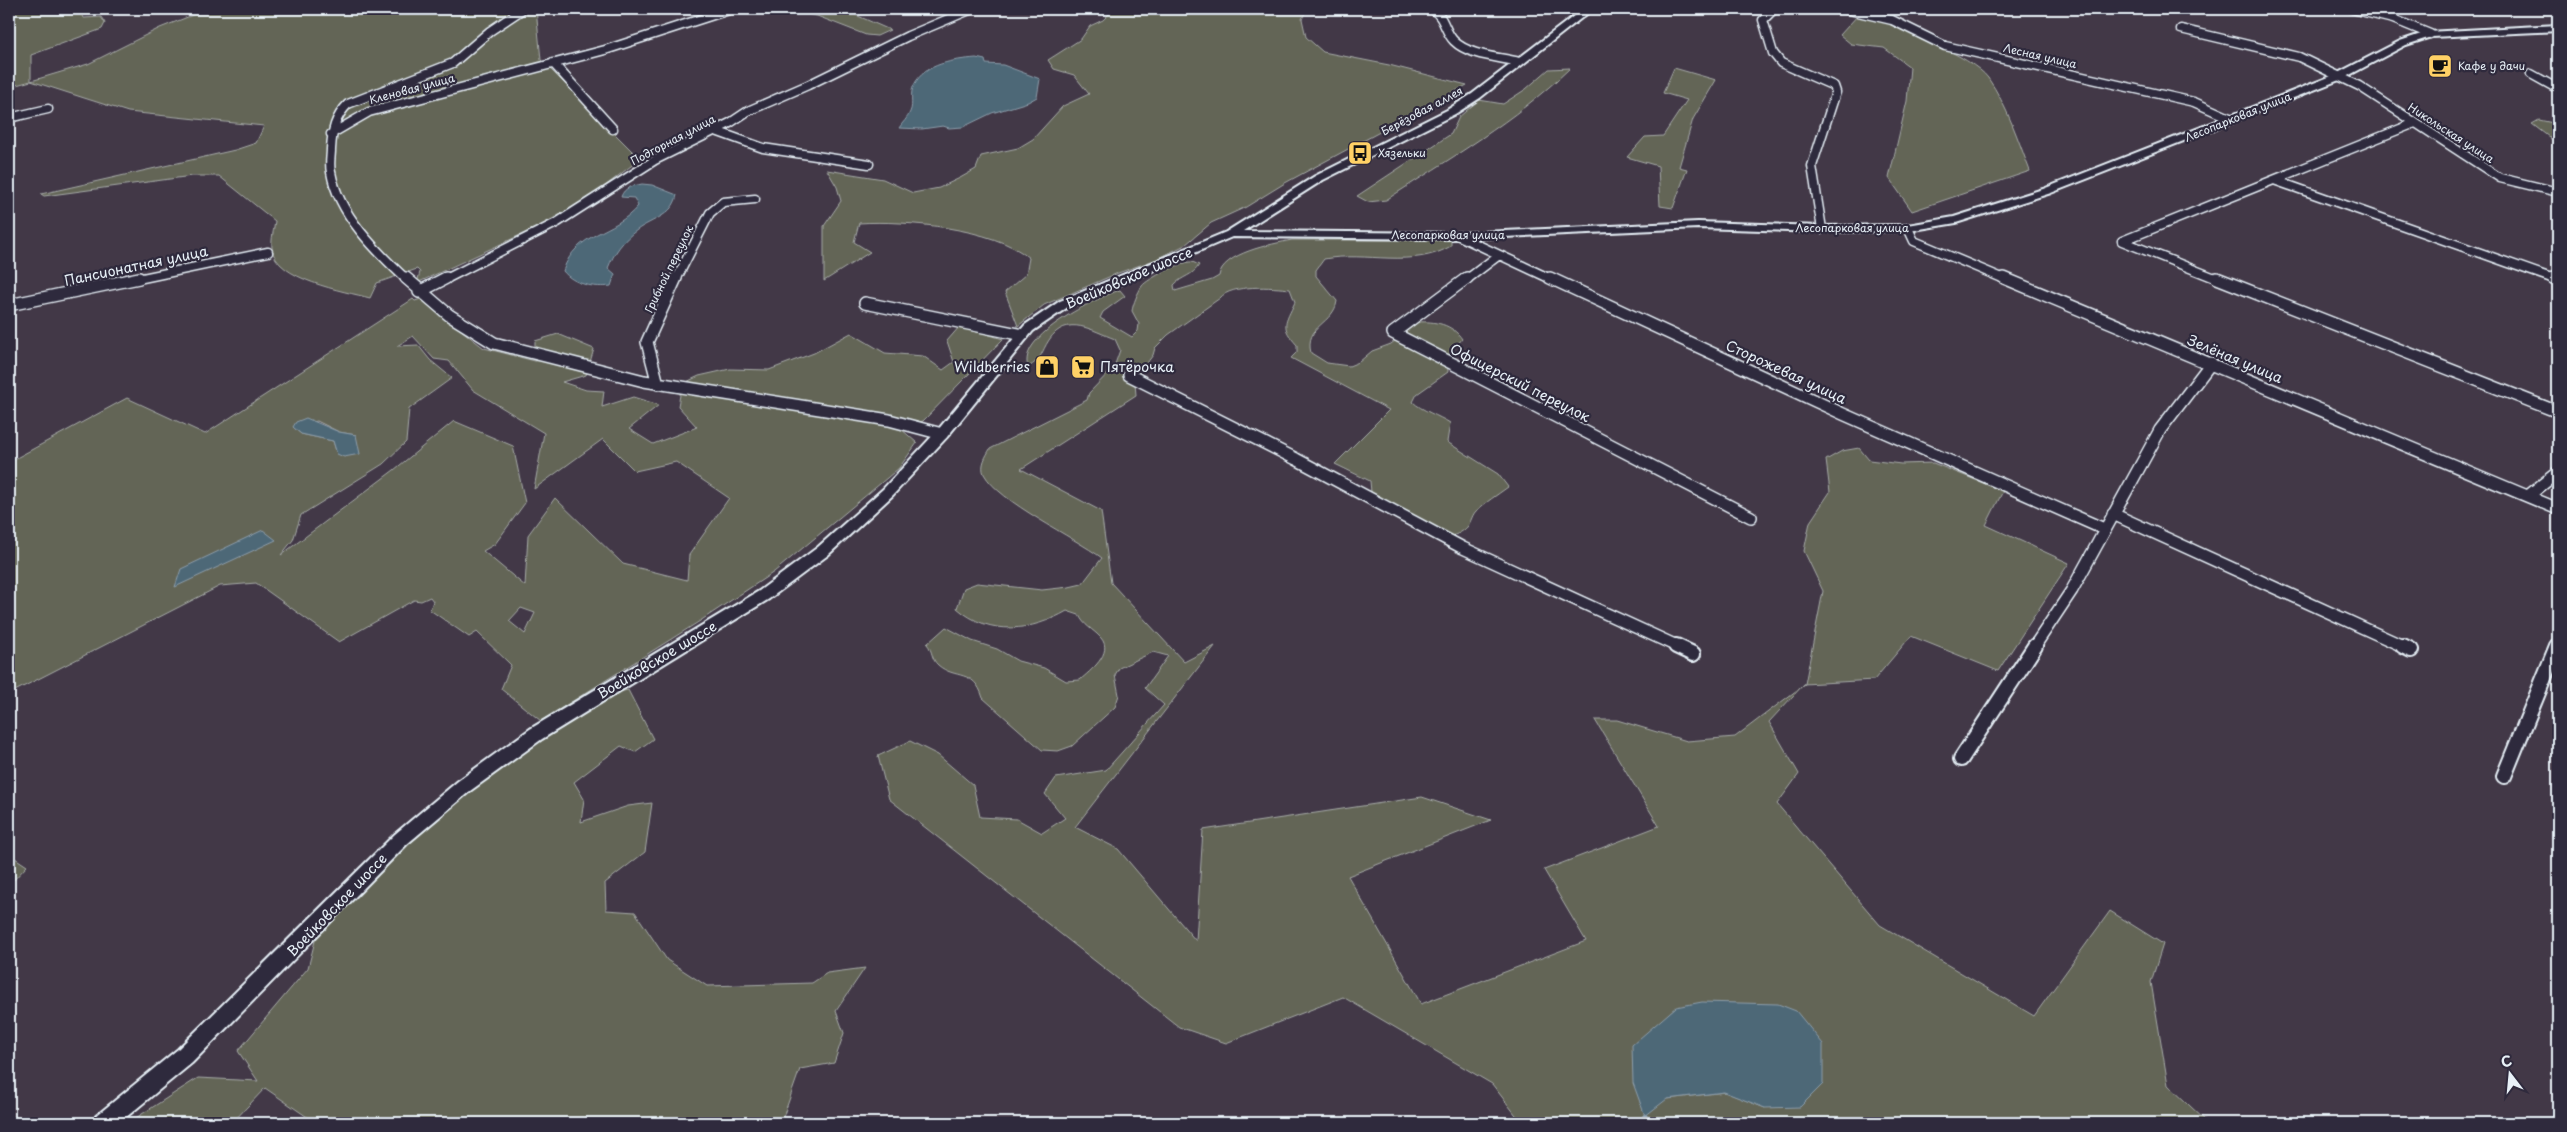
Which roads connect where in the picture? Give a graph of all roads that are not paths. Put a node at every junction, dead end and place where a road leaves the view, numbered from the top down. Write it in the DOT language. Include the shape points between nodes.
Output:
graph roads {
  1 [pos="523,9"];
  2 [pos="732,9"];
  3 [pos="972,9"];
  4 [pos="1432,9"];
  5 [pos="1569,9"];
  6 [pos="1774,9"];
  7 [pos="1845,9"];
  8 [pos="2352,9"];
  9 [pos="1585,11"];
  10 [pos="2181,28"];
  11 [pos="2558,28"];
  12 [pos="2430,34"];
  13 [pos="1519,62"];
  14 [pos="553,63"];
  15 [pos="2531,74"];
  16 [pos="2338,77"];
  17 [pos="2558,89"];
  18 [pos="48,108"];
  19 [pos="9,118"];
  20 [pos="2232,119"];
  21 [pos="2415,123"];
  22 [pos="613,129"];
  23 [pos="713,130"];
  24 [pos="330,134"];
  25 [pos="869,164"];
  26 [pos="2274,180"];
  27 [pos="2558,192"];
  28 [pos="754,199"];
  29 [pos="1908,228"];
  30 [pos="1822,230"];
  31 [pos="1230,234"];
  32 [pos="1458,236"];
  33 [pos="268,252"];
  34 [pos="1499,254"];
  35 [pos="2558,280"];
  36 [pos="419,292"];
  37 [pos="866,303"];
  38 [pos="9,305"];
  39 [pos="1023,335"];
  40 [pos="2211,363"];
  41 [pos="1128,375"];
  42 [pos="658,384"];
  43 [pos="2558,412"];
  44 [pos="942,434"];
  45 [pos="2558,472"];
  46 [pos="2528,496"];
  47 [pos="2558,509"];
  48 [pos="2113,514"];
  49 [pos="1751,517"];
  50 [pos="2104,529"];
  51 [pos="2558,645"];
  52 [pos="2411,650"];
  53 [pos="1694,654"];
  54 [pos="1961,759"];
  55 [pos="2504,776"];
  56 [pos="103,1123"];
  1 -- 24 [label="street, Кленовая улица" via="490,31 453,63 348,104 340,112"];
  2 -- 14 [label="street, Кленовая улица" via="605,50"];
  3 -- 23 [label="street, Подгорная улица"];
  4 -- 13 [label="street" via="1441,13 1454,40 1462,46"];
  5 -- 9 [label="street"];
  6 -- 30 [label="street" via="1763,20 1775,56 1796,70 1825,80 1834,86 1836,92 1812,166"];
  7 -- 20 [label="street, Лесная улица" via="1892,20 1945,46 2194,102"];
  8 -- 12 [label="street" via="2393,19"];
  9 -- 13 [label="street, Берёзовая аллея"];
  10 -- 16 [label="street, Никольская улица" via="2299,57"];
  11 -- 12 [label="street, Лесопарковая улица"];
  12 -- 16 [label="street, Лесопарковая улица" via="2403,43"];
  13 -- 31 [label="street, Берёзовая аллея" via="1451,112 1319,178"];
  14 -- 22 [label="street"];
  14 -- 24 [label="street, Кленовая улица" via="369,112"];
  15 -- 17 [label="street"];
  16 -- 20 [label="street, Лесопарковая улица"];
  16 -- 21 [label="street, Никольская улица" via="2359,86"];
  18 -- 19 [label="street"];
  20 -- 29 [label="street, Лесопарковая улица" via="1996,208 1956,220"];
  21 -- 26 [label="street"];
  21 -- 27 [label="street, Никольская улица" via="2500,178"];
  23 -- 25 [label="street" via="763,148"];
  23 -- 36 [label="street, Подгорная улица" via="655,160 558,222"];
  24 -- 36 [label="street" via="331,174 349,216 364,236"];
  26 -- 35 [label="street"];
  26 -- 43 [label="street" via="2122,240"];
  28 -- 42 [label="street, Грибной переулок" via="723,202 710,212 692,244 647,342"];
  29 -- 30 [label="street, Лесопарковая улица"];
  29 -- 40 [label="street, Зелёная улица" via="1914,241"];
  30 -- 32 [label="street, Лесопарковая улица" via="1698,225"];
  31 -- 32 [label="street, Лесопарковая улица"];
  31 -- 39 [label="street, Воейковское шоссе" via="1064,304"];
  32 -- 34 [label="street, Сторожевая улица"];
  33 -- 38 [label="street, Пансионатная улица"];
  34 -- 49 [label="street, Офицерский переулок" via="1393,333"];
  34 -- 50 [label="street, Сторожевая улица" via="1843,414"];
  36 -- 42 [label="street" via="477,335 494,343"];
  37 -- 39 [label="street"];
  39 -- 44 [label="street, Воейковское шоссе"];
  40 -- 46 [label="street, Зелёная улица"];
  40 -- 48 [label="street" via="2160,430"];
  41 -- 53 [label="street" via="1464,548"];
  42 -- 44 [label="street" via="889,420"];
  44 -- 56 [label="street, Воейковское шоссе" via="888,492 823,552 764,594 536,734 464,786 401,839 185,1056"];
  45 -- 46 [label="street"];
  46 -- 47 [label="street, Зелёная улица"];
  48 -- 50 [label="street"];
  48 -- 52 [label="street"];
  50 -- 54 [label="street" via="2072,590"];
  51 -- 55 [label="street"];
}
